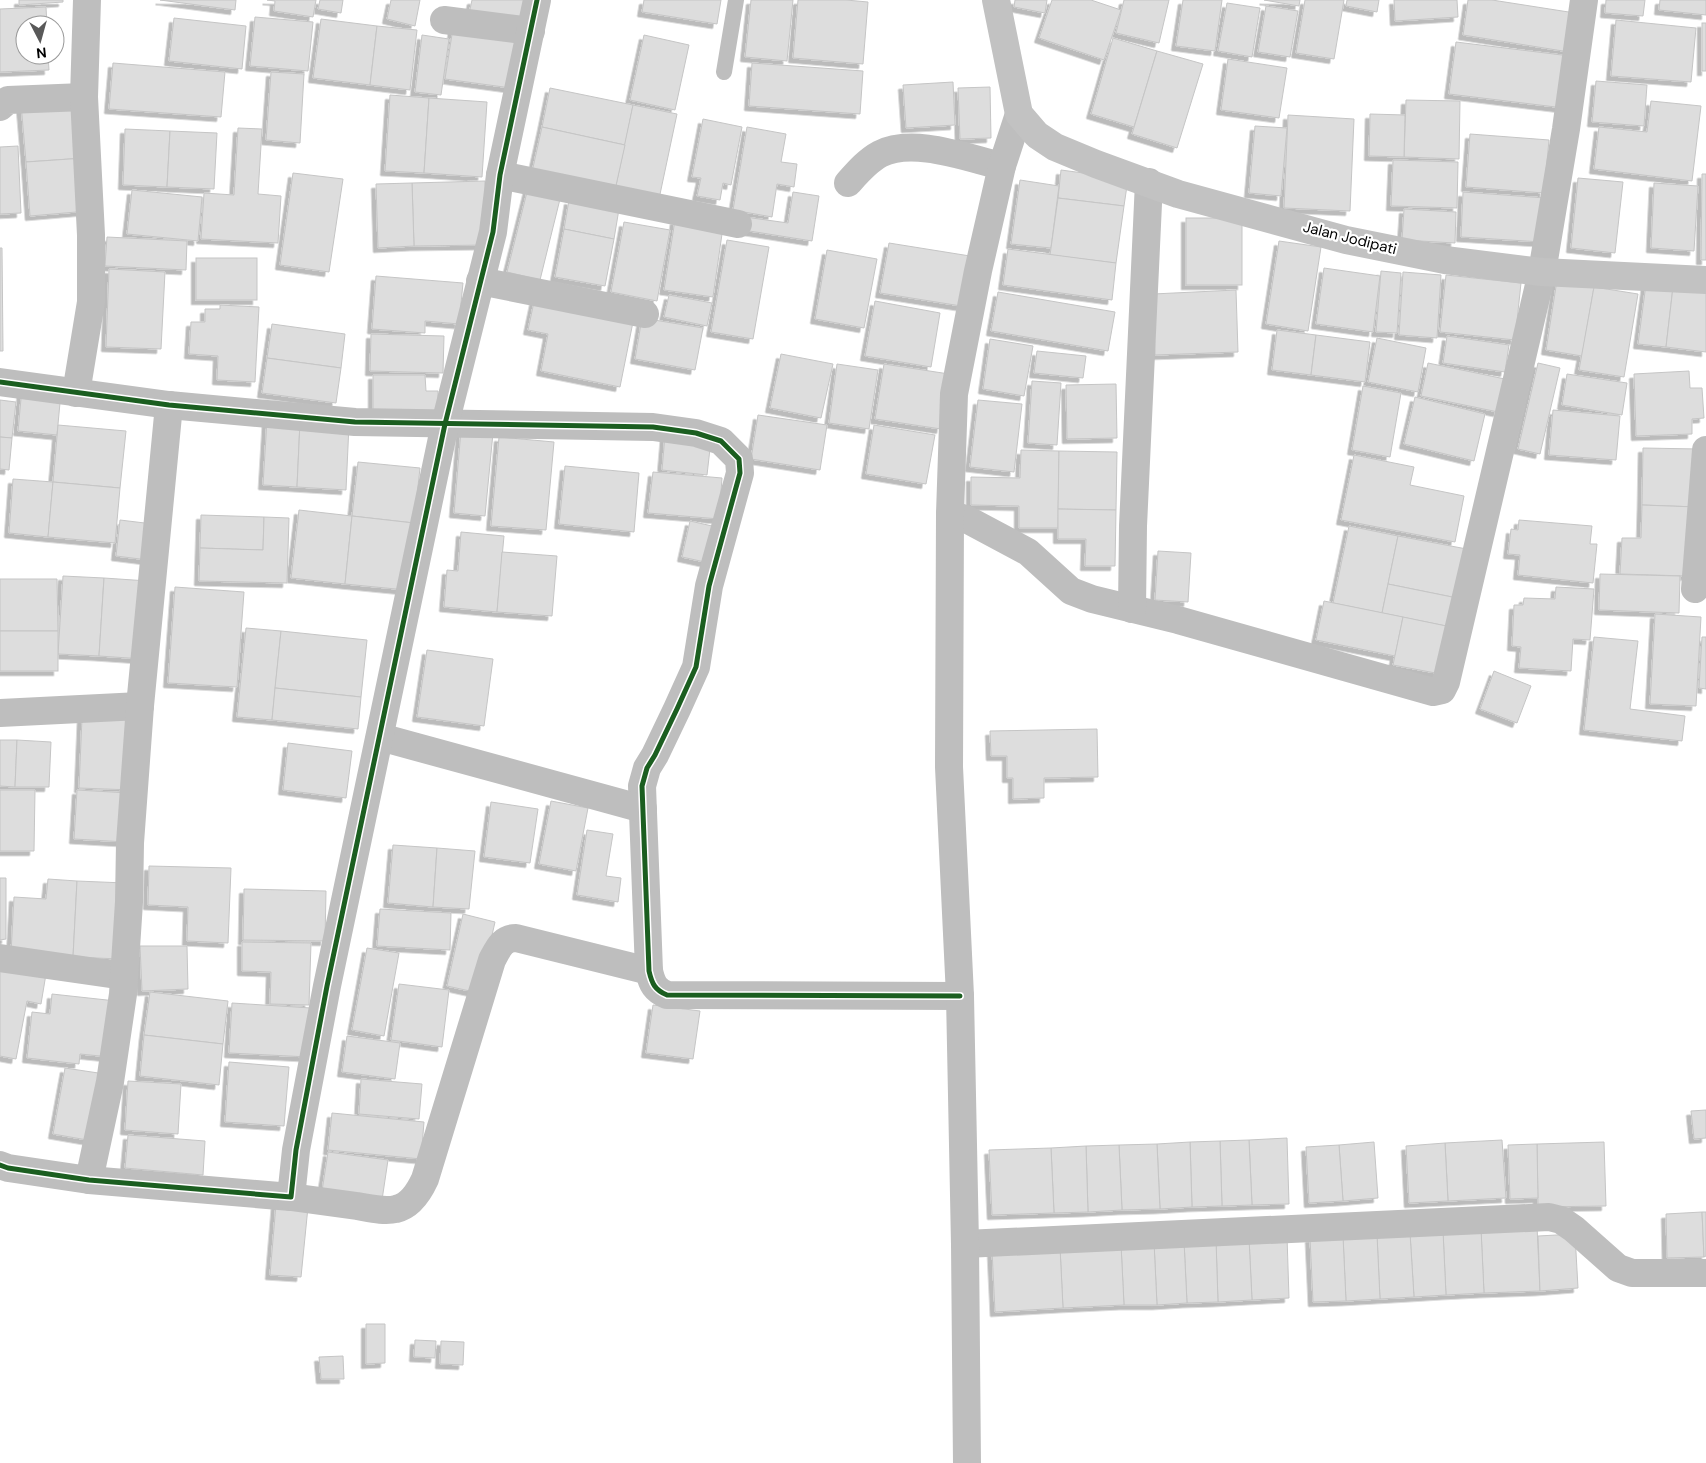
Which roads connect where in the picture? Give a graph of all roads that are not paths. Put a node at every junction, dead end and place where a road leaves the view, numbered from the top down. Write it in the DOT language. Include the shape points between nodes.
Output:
graph roads {
  1 [pos="88,0"];
  2 [pos="536,0"];
  3 [pos="736,0"];
  4 [pos="996,0"];
  5 [pos="1584,0"];
  6 [pos="444,20"];
  7 [pos="531,31"];
  8 [pos="724,72"];
  9 [pos="84,97"];
  10 [pos="0,107"];
  11 [pos="1019,114"];
  12 [pos="1002,166"];
  13 [pos="500,175"];
  14 [pos="1149,182"];
  15 [pos="848,183"];
  16 [pos="738,224"];
  17 [pos="1542,272"];
  18 [pos="1706,280"];
  19 [pos="480,281"];
  20 [pos="645,314"];
  21 [pos="0,382"];
  22 [pos="76,393"];
  23 [pos="169,405"];
  24 [pos="445,424"];
  25 [pos="1706,450"];
  26 [pos="950,514"];
  27 [pos="1695,589"];
  28 [pos="1132,609"];
  29 [pos="140,706"];
  30 [pos="0,713"];
  31 [pos="380,737"];
  32 [pos="643,809"];
  33 [pos="0,958"];
  34 [pos="649,971"];
  35 [pos="124,976"];
  36 [pos="960,996"];
  37 [pos="0,1166"];
  38 [pos="89,1180"];
  39 [pos="291,1197"];
  40 [pos="965,1244"];
  41 [pos="1706,1272"];
  42 [pos="967,1463"];
  1 -- 9 [label="street"];
  2 -- 7 [label="street"];
  3 -- 8 [label="lane"];
  4 -- 11 [label="street"];
  5 -- 17 [label="street"];
  6 -- 7 [label="street"];
  7 -- 13 [label="street"];
  9 -- 10 [label="street" via="8,100"];
  9 -- 22 [label="street" via="92,235 91,302"];
  11 -- 12 [label="street"];
  11 -- 14 [label="street, Jalan Jodipati" via="1037,135 1054,147"];
  12 -- 15 [label="street" via="936,150 906,147 879,155"];
  12 -- 26 [label="street" via="954,394"];
  13 -- 16 [label="street"];
  13 -- 19 [label="street" via="493,232"];
  14 -- 17 [label="street, Jalan Jodipati" via="1178,194 1346,240 1445,260"];
  14 -- 28 [label="street"];
  17 -- 18 [label="street, Jalan Jodipati"];
  17 -- 28 [label="street" via="1442,690 1433,692"];
  19 -- 20 [label="street"];
  19 -- 24 [label="street"];
  21 -- 22 [label="street"];
  22 -- 23 [label="street"];
  23 -- 24 [label="street" via="355,422"];
  23 -- 29 [label="street"];
  24 -- 31 [label="street"];
  24 -- 32 [label="street" via="653,427 696,433 721,441 738,459 740,473 709,586 696,667 647,768 642,786"];
  25 -- 27 [label="street"];
  26 -- 28 [label="street" via="1028,552 1071,591"];
  26 -- 36 [label="street" via="949,767"];
  29 -- 30 [label="street"];
  29 -- 35 [label="street"];
  31 -- 32 [label="street"];
  31 -- 39 [label="street" via="327,986 296,1150"];
  32 -- 34 [label="street"];
  33 -- 35 [label="street"];
  34 -- 36 [label="street" via="654,987 668,995"];
  34 -- 39 [label="street" via="516,938 505,940 492,960 425,1179 414,1198 396,1209 376,1209"];
  35 -- 38 [label="street" via="110,1082"];
  36 -- 40 [label="street"];
  37 -- 38 [label="street"];
  38 -- 39 [label="street"];
  40 -- 41 [label="street" via="1549,1217 1574,1229 1625,1271"];
  40 -- 42 [label="street"];
}
